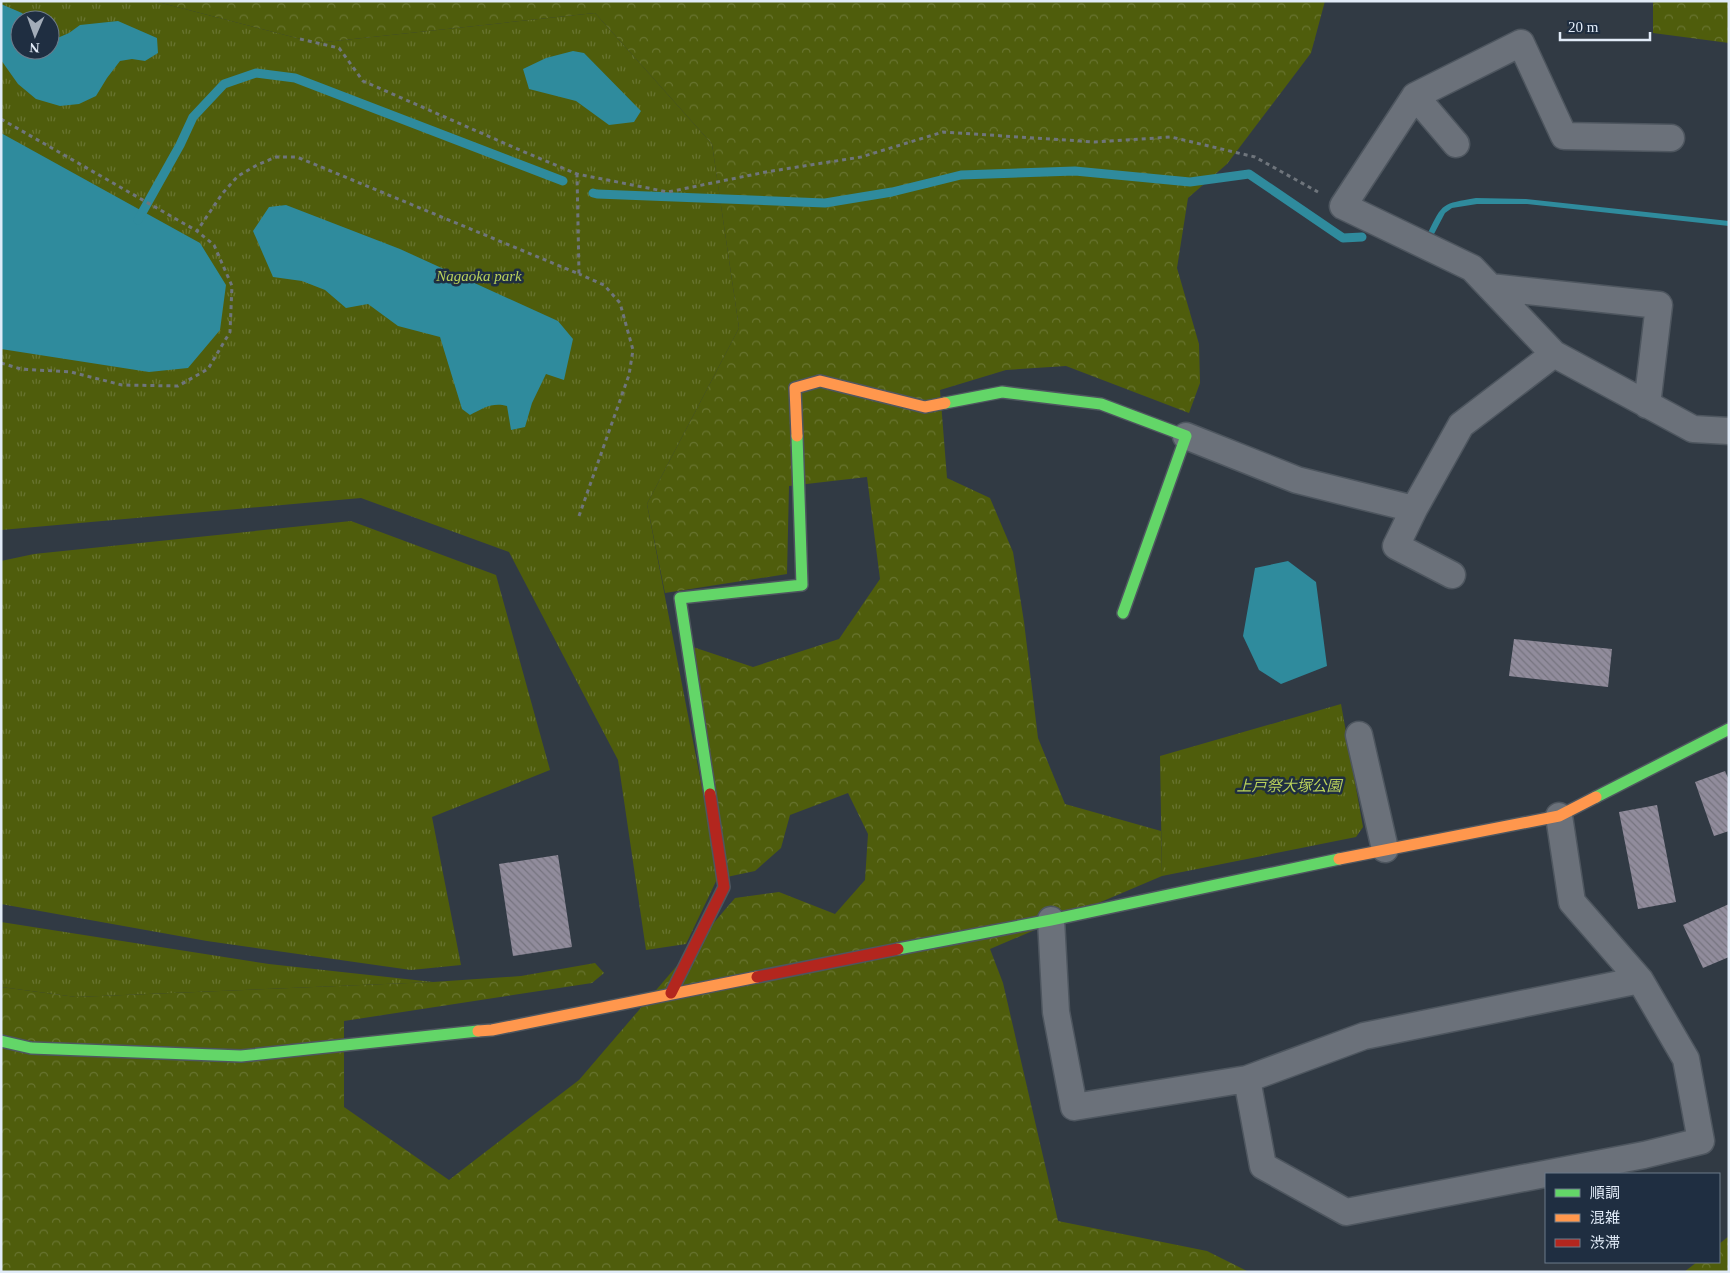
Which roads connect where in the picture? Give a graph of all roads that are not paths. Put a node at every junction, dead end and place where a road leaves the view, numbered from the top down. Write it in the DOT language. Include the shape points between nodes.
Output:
graph roads {
  1 [pos="1415,96"];
  2 [pos="1671,138"];
  3 [pos="1456,144"];
  4 [pos="1490,287"];
  5 [pos="1554,354"];
  6 [pos="1647,404"];
  7 [pos="1729,431"];
  8 [pos="1186,436"];
  9 [pos="1414,509"];
  10 [pos="1452,575"];
  11 [pos="1123,612"];
  12 [pos="1729,730"];
  13 [pos="1359,735"];
  14 [pos="1559,816"];
  15 [pos="1385,849"];
  16 [pos="1050,920"];
  17 [pos="1640,980"];
  18 [pos="671,993"];
  19 [pos="1,1041"];
  20 [pos="1248,1079"];
  21 [pos="1550,1173"];
  22 [pos="1545,1174"];
  1 -- 2 [label="street" via="1521,42 1564,136"];
  1 -- 3 [label="street"];
  1 -- 4 [label="street" via="1342,206 1472,268"];
  4 -- 5 [label="street"];
  4 -- 6 [label="street" via="1659,305"];
  5 -- 6 [label="street"];
  5 -- 9 [label="street" via="1461,425"];
  6 -- 7 [label="street" via="1693,429"];
  8 -- 9 [label="street" via="1297,480"];
  8 -- 11 [label="street"];
  8 -- 18 [label="street" via="1101,404 1002,392 925,407 820,381 795,388 802,585 680,598 724,887"];
  9 -- 10 [label="street" via="1396,546"];
  12 -- 14 [label="street"];
  13 -- 15 [label="street"];
  14 -- 15 [label="street"];
  14 -- 17 [label="street" via="1572,902"];
  15 -- 16 [label="street"];
  16 -- 18 [label="street"];
  16 -- 20 [label="street" via="1056,1012 1074,1107"];
  17 -- 20 [label="street" via="1364,1036"];
  17 -- 21 [label="street" via="1686,1059 1701,1141"];
  18 -- 19 [label="street" via="492,1030 240,1056 31,1048"];
  20 -- 22 [label="street" via="1263,1166 1346,1212"];
}
